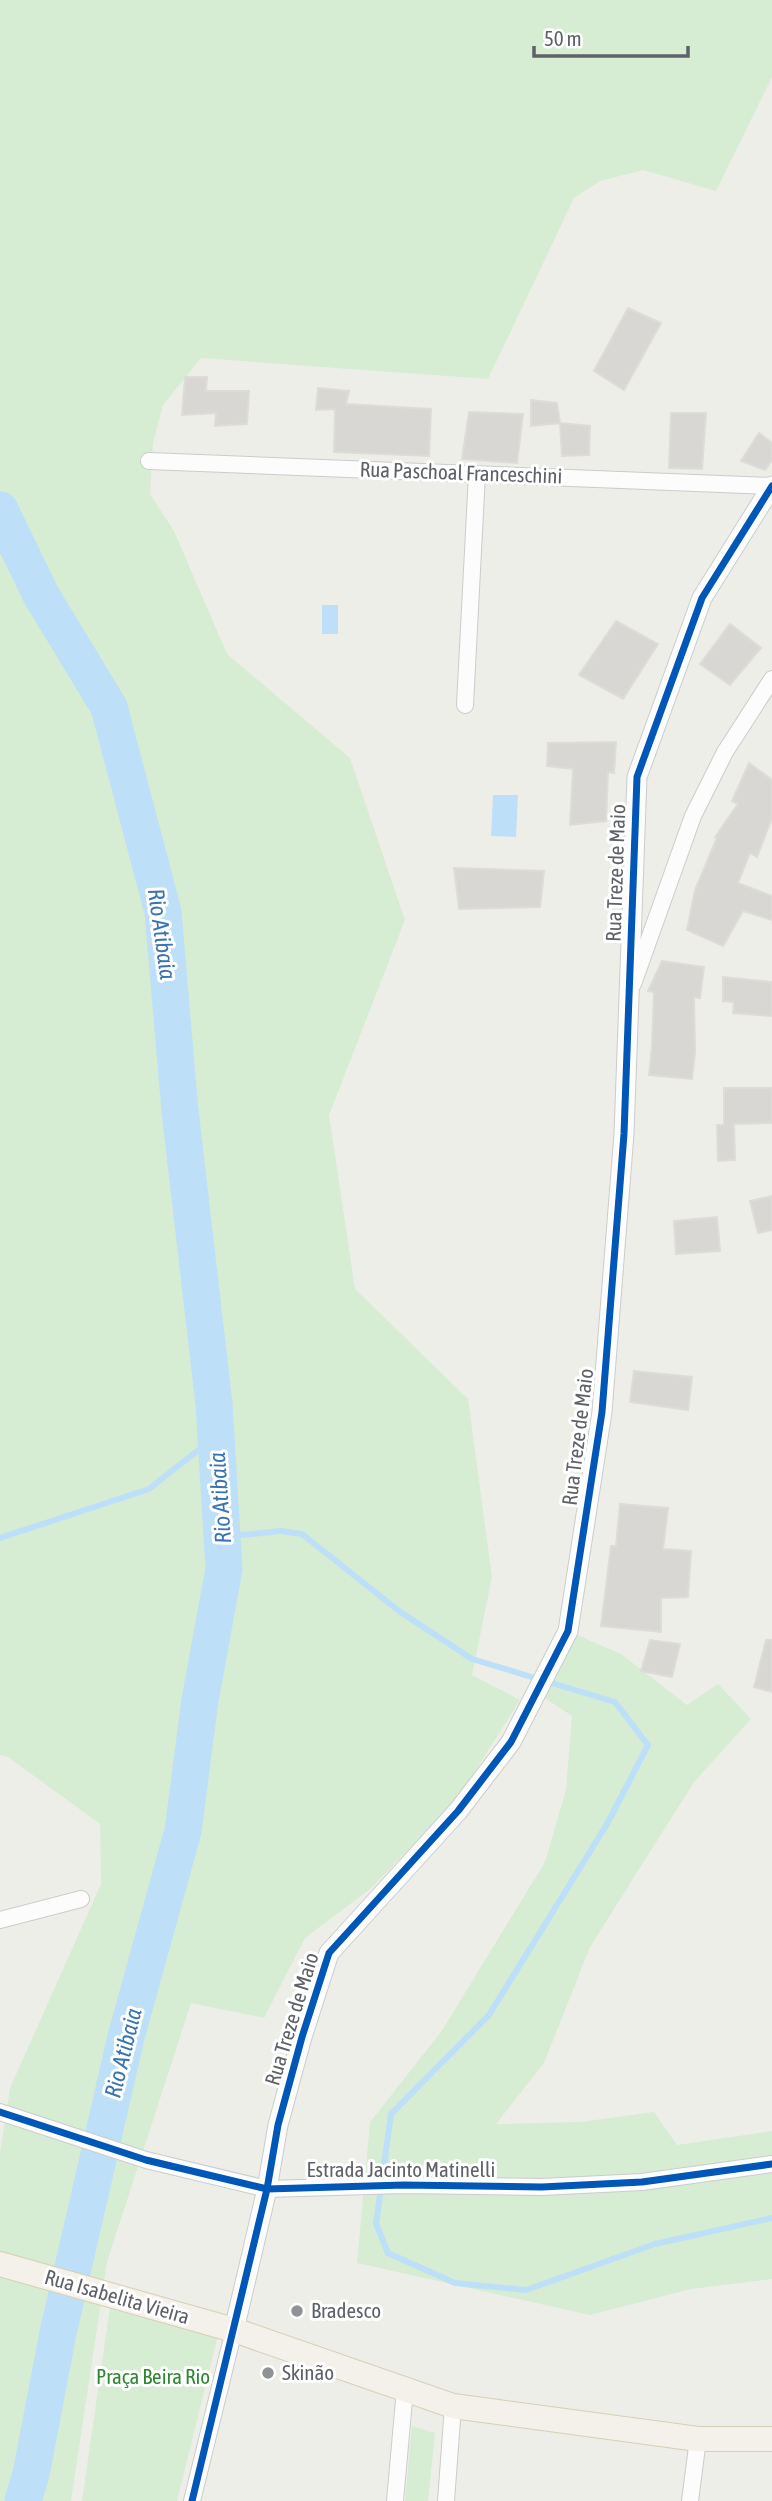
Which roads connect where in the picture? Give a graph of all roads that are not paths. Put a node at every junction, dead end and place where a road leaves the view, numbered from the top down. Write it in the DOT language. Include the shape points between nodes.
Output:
graph roads {
  1 [pos="149,461"];
  2 [pos="477,474"];
  3 [pos="772,486"];
  4 [pos="772,679"];
  5 [pos="464,705"];
  6 [pos="629,997"];
  7 [pos="81,1899"];
  8 [pos="0,1920"];
  9 [pos="0,2112"];
  10 [pos="772,2164"];
  11 [pos="267,2189"];
  12 [pos="0,2264"];
  13 [pos="234,2330"];
  14 [pos="405,2389"];
  15 [pos="453,2406"];
  16 [pos="698,2439"];
  17 [pos="772,2439"];
  18 [pos="192,2501"];
  19 [pos="394,2501"];
  20 [pos="446,2501"];
  21 [pos="690,2501"];
  1 -- 2 [label="street, Rua Paschoal Franceschini"];
  2 -- 3 [label="street, Rua Paschoal Franceschini"];
  2 -- 5 [label="street"];
  3 -- 6 [label="street, Rua Treze de Maio" via="702,598 637,777"];
  4 -- 6 [label="street" via="725,752 693,816"];
  6 -- 11 [label="street, Rua Treze de Maio" via="624,1134 602,1412 568,1631 511,1742 458,1811 329,1952 278,2124"];
  7 -- 8 [label="street"];
  9 -- 11 [label="street, Estrada Jacinto Matinelli" via="146,2160"];
  10 -- 11 [label="street, Estrada Jacinto Matinelli" via="642,2182 542,2187"];
  11 -- 13 [label="street, Rua Treze de Maio"];
  12 -- 13 [label="main road, Rua Isabelita Vieira"];
  13 -- 14 [label="main road, Rua Isabelita Vieira"];
  13 -- 18 [label="street"];
  14 -- 15 [label="main road, Rua Isabelita Vieira"];
  14 -- 19 [label="street"];
  15 -- 16 [label="main road, Rua Isabelita Vieira"];
  15 -- 20 [label="street"];
  16 -- 17 [label="main road, Rua Isabelita Vieira"];
  16 -- 21 [label="street"];
}
